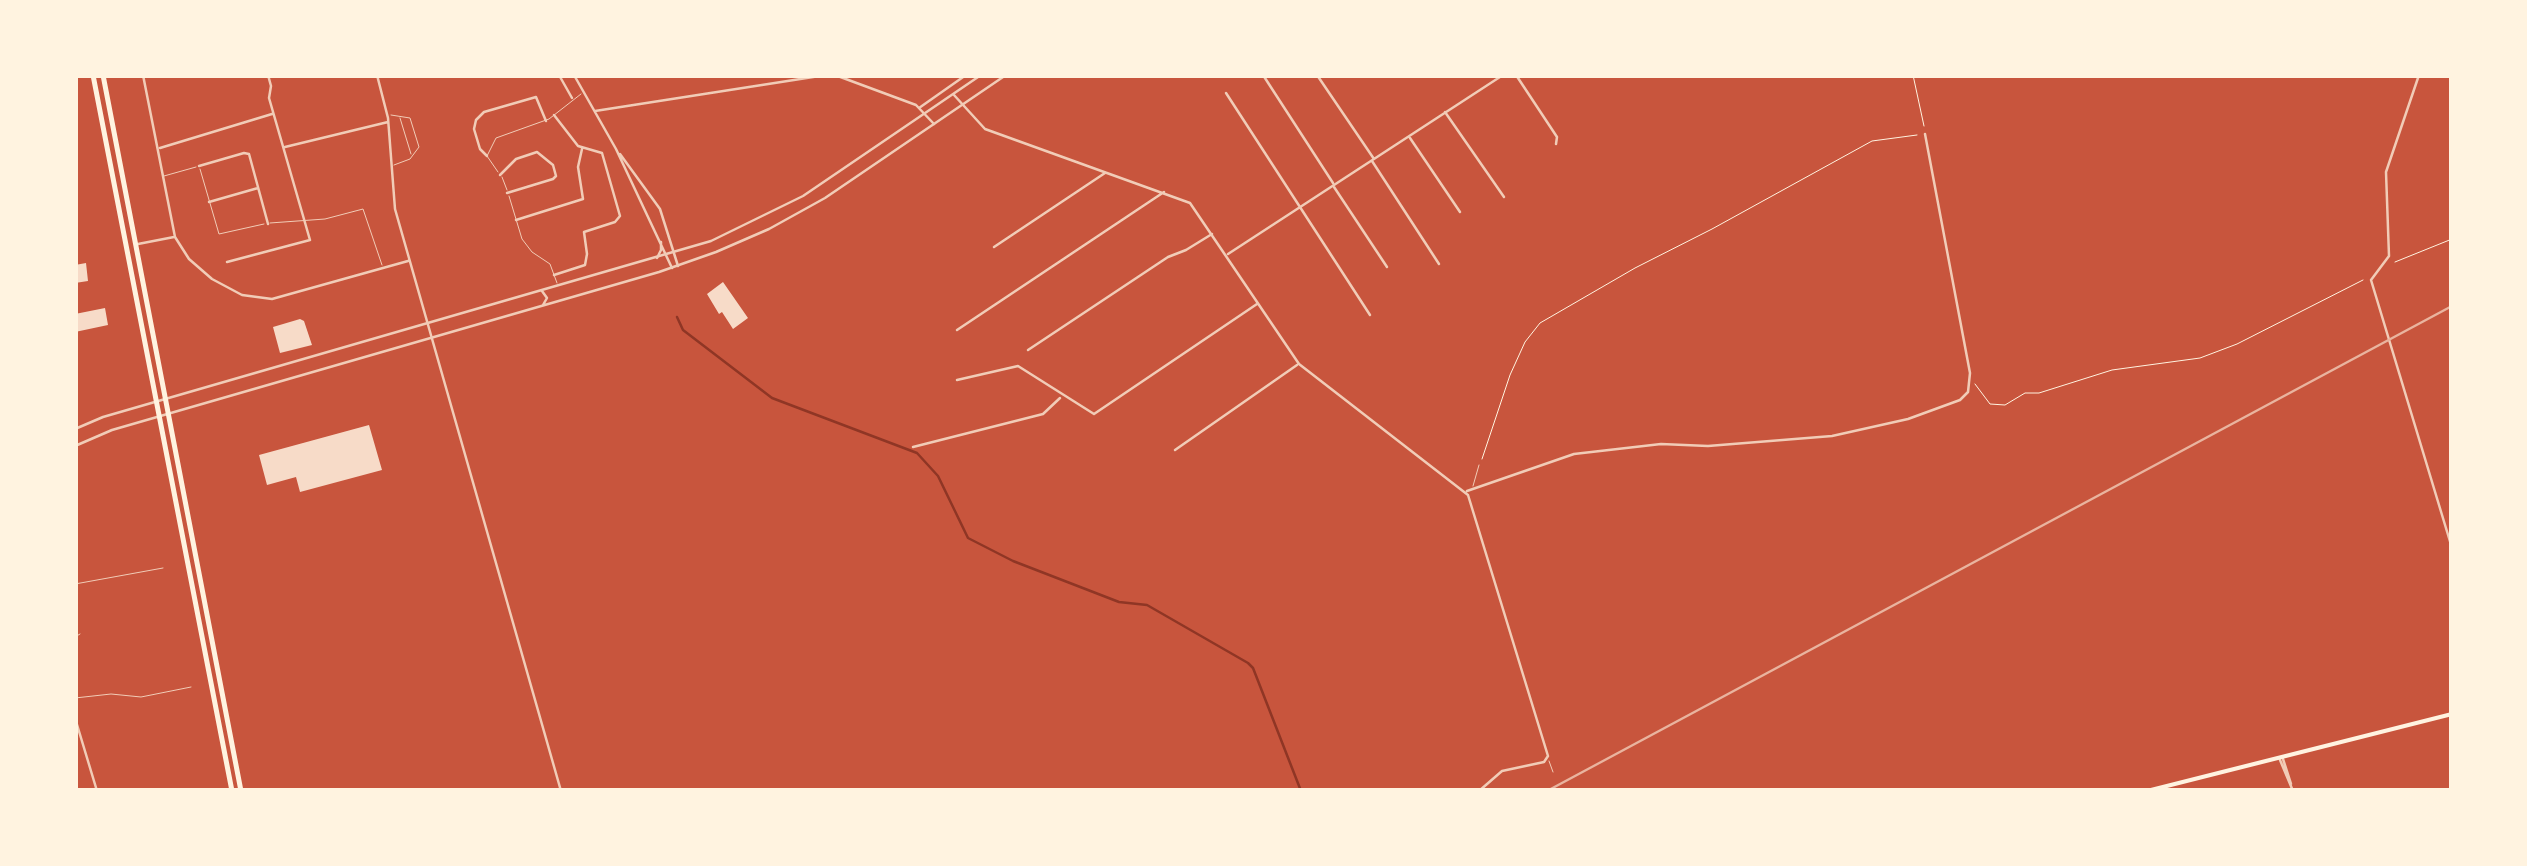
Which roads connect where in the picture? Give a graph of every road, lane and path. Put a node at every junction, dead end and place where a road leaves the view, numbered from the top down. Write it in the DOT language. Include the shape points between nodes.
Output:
graph roads {
  1 [pos="93,75"];
  2 [pos="103,75"];
  3 [pos="143,75"];
  4 [pos="268,75"];
  5 [pos="377,75"];
  6 [pos="476,75"];
  7 [pos="484,75"];
  8 [pos="559,75"];
  9 [pos="574,75"];
  10 [pos="826,75"];
  11 [pos="835,75"];
  12 [pos="966,75"];
  13 [pos="981,75"];
  14 [pos="1006,75"];
  15 [pos="1263,75"];
  16 [pos="1317,75"];
  17 [pos="1503,75"];
  18 [pos="1516,75"];
  19 [pos="1913,75"];
  20 [pos="2419,75"];
  21 [pos="584,92"];
  22 [pos="1226,92"];
  23 [pos="952,94"];
  24 [pos="572,98"];
  25 [pos="962,104"];
  26 [pos="919,108"];
  27 [pos="595,111"];
  28 [pos="1445,112"];
  29 [pos="274,114"];
  30 [pos="924,114"];
  31 [pos="388,115"];
  32 [pos="398,115"];
  33 [pos="554,116"];
  34 [pos="546,120"];
  35 [pos="388,122"];
  36 [pos="934,124"];
  37 [pos="1926,134"];
  38 [pos="1409,136"];
  39 [pos="1556,144"];
  40 [pos="284,147"];
  41 [pos="582,148"];
  42 [pos="157,149"];
  43 [pos="616,149"];
  44 [pos="487,156"];
  45 [pos="410,159"];
  46 [pos="1373,160"];
  47 [pos="198,166"];
  48 [pos="390,166"];
  49 [pos="1106,172"];
  50 [pos="500,174"];
  51 [pos="162,176"];
  52 [pos="1334,186"];
  53 [pos="259,188"];
  54 [pos="508,192"];
  55 [pos="1164,192"];
  56 [pos="803,196"];
  57 [pos="1504,198"];
  58 [pos="655,201"];
  59 [pos="210,202"];
  60 [pos="640,205"];
  61 [pos="813,205"];
  62 [pos="1300,207"];
  63 [pos="1460,212"];
  64 [pos="305,220"];
  65 [pos="516,220"];
  66 [pos="268,224"];
  67 [pos="1212,234"];
  68 [pos="176,237"];
  69 [pos="2452,239"];
  70 [pos="661,240"];
  71 [pos="136,244"];
  72 [pos="994,247"];
  73 [pos="674,253"];
  74 [pos="667,255"];
  75 [pos="1226,255"];
  76 [pos="657,258"];
  77 [pos="410,260"];
  78 [pos="228,262"];
  79 [pos="2386,263"];
  80 [pos="1439,264"];
  81 [pos="678,266"];
  82 [pos="1387,267"];
  83 [pos="382,268"];
  84 [pos="672,268"];
  85 [pos="554,274"];
  86 [pos="2371,280"];
  87 [pos="558,286"];
  88 [pos="542,291"];
  89 [pos="1258,303"];
  90 [pos="542,306"];
  91 [pos="1370,316"];
  92 [pos="428,324"];
  93 [pos="957,330"];
  94 [pos="432,338"];
  95 [pos="1028,350"];
  96 [pos="1299,364"];
  97 [pos="1970,373"];
  98 [pos="958,380"];
  99 [pos="1062,396"];
  100 [pos="166,399"];
  101 [pos="157,402"];
  102 [pos="168,414"];
  103 [pos="160,416"];
  104 [pos="75,429"];
  105 [pos="75,445"];
  106 [pos="912,447"];
  107 [pos="1175,450"];
  108 [pos="1479,466"];
  109 [pos="1472,489"];
  110 [pos="1466,492"];
  111 [pos="2452,548"];
  112 [pos="163,568"];
  113 [pos="75,584"];
  114 [pos="80,634"];
  115 [pos="75,637"];
  116 [pos="191,687"];
  117 [pos="75,698"];
  118 [pos="2452,714"];
  119 [pos="75,718"];
  120 [pos="2298,752"];
  121 [pos="2280,757"];
  122 [pos="1548,758"];
  123 [pos="2270,760"];
  124 [pos="2284,766"];
  125 [pos="1553,772"];
  126 [pos="96,791"];
  127 [pos="232,791"];
  128 [pos="241,791"];
  129 [pos="562,791"];
  130 [pos="1478,791"];
  131 [pos="2147,791"];
  132 [pos="2293,791"];
  1 -- 101 [label="main road"];
  2 -- 71 [label="main road"];
  3 -- 42 [label="street"];
  4 -- 29 [label="street"];
  5 -- 31 [label="street"];
  6 -- 7 [label="street"];
  8 -- 24 [label="street"];
  9 -- 21 [label="street"];
  10 -- 27 [label="street"];
  11 -- 26 [label="street"];
  12 -- 26 [label="street"];
  13 -- 23 [label="street"];
  14 -- 25 [label="street"];
  15 -- 52 [label="street"];
  16 -- 46 [label="street"];
  17 -- 28 [label="street"];
  18 -- 39 [label="street"];
  19 -- 37 [label="path"];
  20 -- 79 [label="street" via="2386,172"];
  21 -- 24 [label="street"];
  21 -- 27 [label="street"];
  22 -- 62 [label="street"];
  23 -- 25 [label="street"];
  23 -- 30 [label="street"];
  24 -- 33 [label="street"];
  25 -- 36 [label="street"];
  25 -- 49 [label="street" via="984,129"];
  26 -- 30 [label="street"];
  27 -- 43 [label="street"];
  28 -- 38 [label="street"];
  28 -- 57 [label="street"];
  29 -- 40 [label="street"];
  29 -- 42 [label="street"];
  30 -- 36 [label="street"];
  30 -- 56 [label="street"];
  31 -- 32 [label="street"];
  31 -- 35 [label="street"];
  32 -- 45 [label="street"];
  32 -- 45 [label="street" via="411,119 419,147"];
  33 -- 34 [label="street"];
  33 -- 41 [label="street"];
  34 -- 44 [label="street" via="498,136"];
  34 -- 44 [label="street" via="534,96 482,113 474,130"];
  35 -- 40 [label="street"];
  35 -- 48 [label="street"];
  36 -- 61 [label="street"];
  37 -- 97 [label="street"];
  37 -- 108 [label="path" via="1872,141 1540,323 1510,375"];
  38 -- 46 [label="street"];
  38 -- 63 [label="street"];
  40 -- 64 [label="street"];
  41 -- 65 [label="street" via="584,198"];
  41 -- 85 [label="street" via="602,153 619,218 584,232 586,264"];
  42 -- 51 [label="street"];
  43 -- 58 [label="street"];
  43 -- 60 [label="street"];
  44 -- 50 [label="street"];
  45 -- 48 [label="street"];
  46 -- 52 [label="street"];
  46 -- 80 [label="street"];
  47 -- 51 [label="street"];
  47 -- 53 [label="street" via="246,152"];
  47 -- 59 [label="street"];
  48 -- 77 [label="street"];
  49 -- 55 [label="street"];
  49 -- 72 [label="street"];
  50 -- 54 [label="street"];
  50 -- 54 [label="street" via="537,152 553,165 554,179"];
  51 -- 68 [label="street"];
  52 -- 62 [label="street"];
  52 -- 82 [label="street"];
  53 -- 59 [label="street"];
  53 -- 66 [label="street"];
  54 -- 65 [label="street"];
  55 -- 67 [label="street" via="1190,203"];
  55 -- 93 [label="street"];
  56 -- 61 [label="street"];
  56 -- 73 [label="street"];
  58 -- 60 [label="street" via="646,194"];
  58 -- 73 [label="street"];
  59 -- 66 [label="street" via="219,234"];
  60 -- 70 [label="street"];
  61 -- 81 [label="street"];
  62 -- 75 [label="street"];
  62 -- 91 [label="street"];
  64 -- 66 [label="street"];
  64 -- 78 [label="street" via="309,241"];
  64 -- 83 [label="street" via="364,210"];
  65 -- 85 [label="street" via="527,246"];
  67 -- 75 [label="street"];
  67 -- 95 [label="street"];
  68 -- 71 [label="street"];
  68 -- 83 [label="street" via="201,270 250,298 280,297"];
  69 -- 79 [label="path"];
  70 -- 74 [label="street"];
  70 -- 76 [label="street"];
  71 -- 100 [label="main road"];
  73 -- 74 [label="street"];
  73 -- 81 [label="street"];
  74 -- 76 [label="street"];
  74 -- 84 [label="street"];
  75 -- 89 [label="street"];
  76 -- 87 [label="street"];
  77 -- 83 [label="street"];
  77 -- 92 [label="street"];
  79 -- 86 [label="street"];
  81 -- 84 [label="street"];
  84 -- 90 [label="street"];
  85 -- 87 [label="street"];
  86 -- 97 [label="path" via="2200,358 2112,370 2025,392 2005,405 1990,404"];
  86 -- 111 [label="street"];
  87 -- 88 [label="street"];
  88 -- 90 [label="street"];
  88 -- 92 [label="street"];
  89 -- 96 [label="street"];
  89 -- 99 [label="street" via="1097,412"];
  90 -- 94 [label="street"];
  92 -- 94 [label="street"];
  92 -- 100 [label="street"];
  94 -- 102 [label="street"];
  94 -- 129 [label="street"];
  96 -- 107 [label="street"];
  96 -- 110 [label="street"];
  97 -- 109 [label="street" via="1960,400 1908,419 1801,440 1574,454"];
  98 -- 99 [label="street" via="1018,366"];
  99 -- 106 [label="street" via="1043,414"];
  100 -- 101 [label="street"];
  100 -- 102 [label="main road"];
  101 -- 103 [label="main road"];
  101 -- 104 [label="street"];
  102 -- 103 [label="street"];
  102 -- 128 [label="main road"];
  103 -- 105 [label="street"];
  103 -- 127 [label="main road"];
  108 -- 109 [label="street"];
  109 -- 110 [label="street"];
  110 -- 122 [label="street"];
  112 -- 113 [label="street"];
  114 -- 115 [label="street"];
  116 -- 117 [label="street" via="139,697"];
  118 -- 120 [label="main road"];
  119 -- 126 [label="street"];
  120 -- 121 [label="main road"];
  120 -- 124 [label="street"];
  121 -- 123 [label="main road"];
  121 -- 124 [label="street"];
  122 -- 125 [label="street"];
  122 -- 130 [label="street" via="1502,771"];
  123 -- 124 [label="street"];
  123 -- 131 [label="main road"];
  124 -- 132 [label="street"];
}
